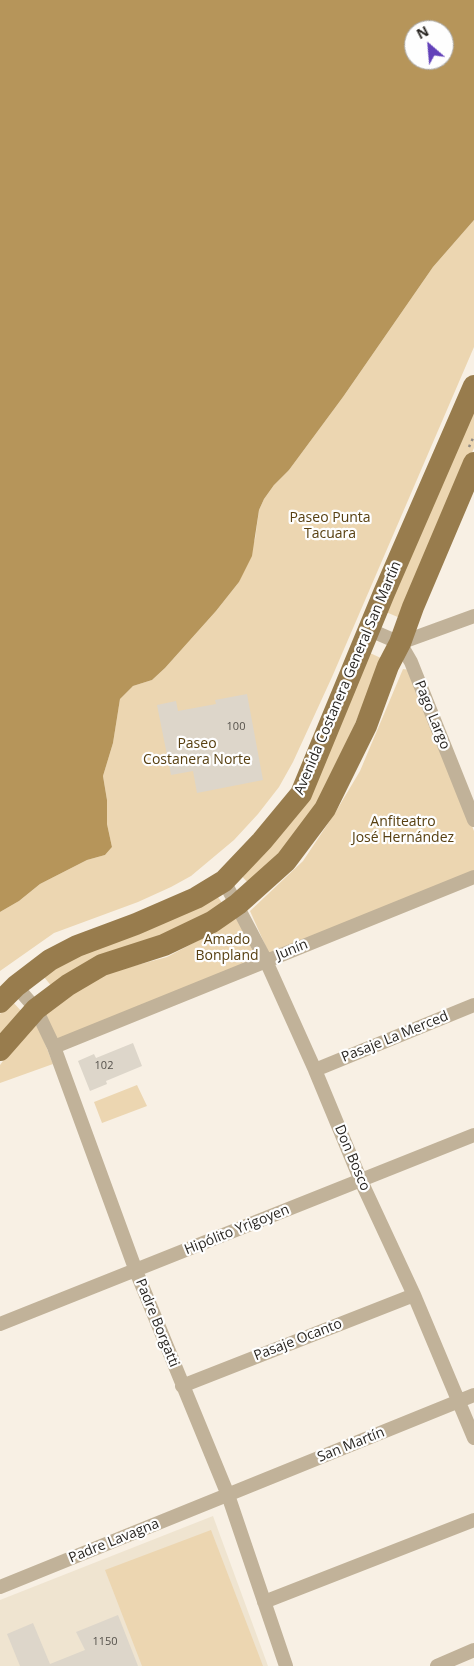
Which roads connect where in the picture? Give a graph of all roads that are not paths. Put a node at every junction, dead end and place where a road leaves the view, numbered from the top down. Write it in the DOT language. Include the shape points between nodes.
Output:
graph roads {
  1 [pos="474,386"];
  2 [pos="470,458"];
  3 [pos="474,616"];
  4 [pos="370,630"];
  5 [pos="400,643"];
  6 [pos="474,820"];
  7 [pos="474,877"];
  8 [pos="224,880"];
  9 [pos="238,904"];
  10 [pos="266,961"];
  11 [pos="16,986"];
  12 [pos="0,1002"];
  13 [pos="474,1005"];
  14 [pos="36,1009"];
  15 [pos="54,1047"];
  16 [pos="0,1050"];
  17 [pos="315,1070"];
  18 [pos="474,1135"];
  19 [pos="361,1181"];
  20 [pos="136,1271"];
  21 [pos="414,1295"];
  22 [pos="0,1324"];
  23 [pos="182,1386"];
  24 [pos="474,1395"];
  25 [pos="459,1401"];
  26 [pos="474,1438"];
  27 [pos="228,1496"];
  28 [pos="474,1520"];
  29 [pos="0,1587"];
  30 [pos="264,1602"];
  31 [pos="474,1650"];
  32 [pos="286,1666"];
  33 [pos="437,1666"];
  1 -- 4 [label="main road, Avenida Costanera General San Martín"];
  2 -- 5 [label="main road"];
  3 -- 5 [label="street"];
  4 -- 5 [label="street"];
  4 -- 8 [label="main road, Avenida Costanera General San Martín" via="301,794"];
  5 -- 6 [label="street, Pago Largo" via="411,662"];
  5 -- 9 [label="main road" via="366,726 325,809 286,861"];
  7 -- 10 [label="street, Junín"];
  8 -- 9 [label="street, Don Bosco"];
  8 -- 11 [label="main road, Avenida Costanera General San Martín" via="196,898 77,946 50,960"];
  9 -- 10 [label="street, Don Bosco"];
  9 -- 14 [label="main road" via="192,932 102,965"];
  10 -- 15 [label="street, Junín"];
  10 -- 17 [label="street, Don Bosco"];
  11 -- 12 [label="main road, Avenida Costanera General San Martín"];
  11 -- 14 [label="street, Padre Borgatti"];
  13 -- 17 [label="street, Pasaje La Merced"];
  14 -- 15 [label="street, Padre Borgatti"];
  14 -- 16 [label="main road"];
  15 -- 20 [label="street, Padre Borgatti"];
  17 -- 19 [label="street, Don Bosco"];
  18 -- 19 [label="street, Hipólito Yrigoyen"];
  19 -- 20 [label="street, Hipólito Yrigoyen"];
  19 -- 21 [label="street, Don Bosco"];
  20 -- 22 [label="street, Hipólito Yrigoyen"];
  20 -- 23 [label="street, Padre Borgatti"];
  21 -- 23 [label="street, Pasaje Ocanto"];
  21 -- 25 [label="street, Don Bosco"];
  23 -- 27 [label="street, Padre Borgatti"];
  24 -- 25 [label="street, San Martín"];
  25 -- 26 [label="street, Don Bosco"];
  25 -- 27 [label="street, San Martín"];
  27 -- 29 [label="street, Padre Lavagna"];
  27 -- 30 [label="street, Padre Borgatti"];
  28 -- 30 [label="street"];
  30 -- 32 [label="street, Padre Borgatti"];
  31 -- 33 [label="street"];
}
